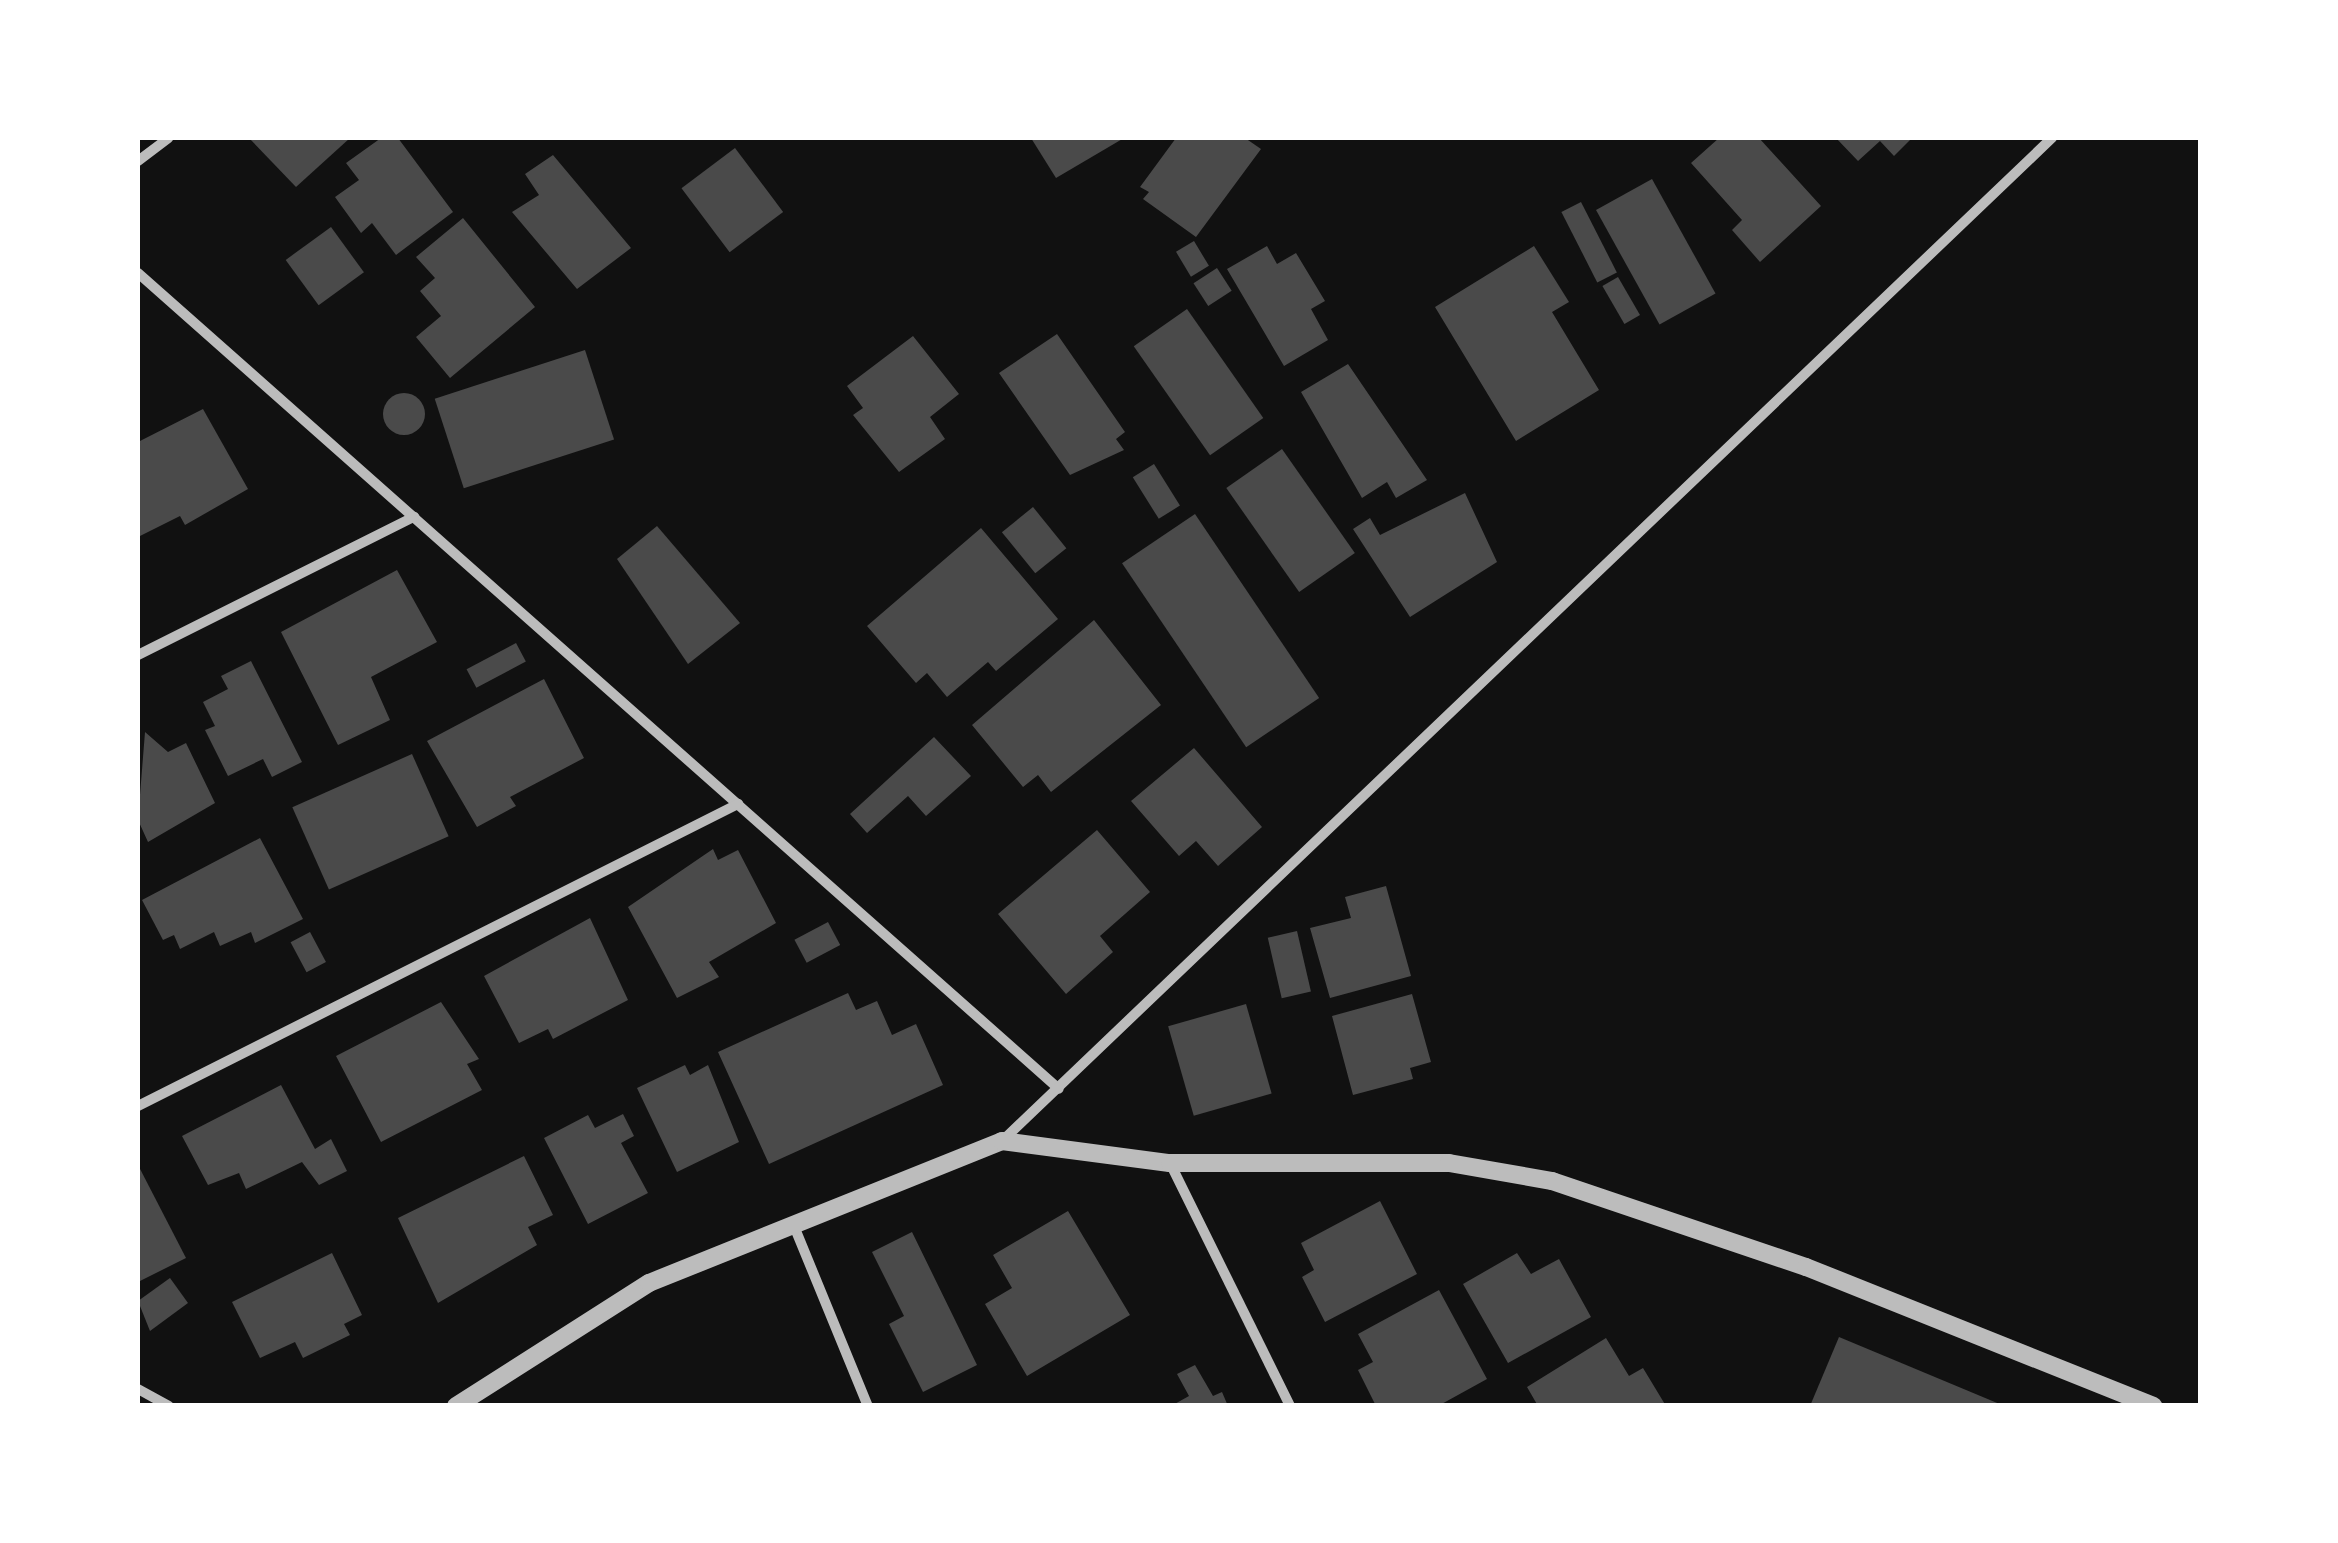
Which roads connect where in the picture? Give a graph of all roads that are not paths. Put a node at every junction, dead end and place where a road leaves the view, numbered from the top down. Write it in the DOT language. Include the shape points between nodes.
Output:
graph roads {
  1 [pos="168,138"];
  2 [pos="2052,138"];
  3 [pos="138,161"];
  4 [pos="138,273"];
  5 [pos="414,517"];
  6 [pos="138,656"];
  7 [pos="738,804"];
  8 [pos="1059,1089"];
  9 [pos="138,1106"];
  10 [pos="1002,1141"];
  11 [pos="1170,1163"];
  12 [pos="794,1226"];
  13 [pos="138,1389"];
  14 [pos="169,1406"];
  15 [pos="456,1406"];
  16 [pos="868,1406"];
  17 [pos="1290,1406"];
  18 [pos="2153,1406"];
  1 -- 3 [label="street"];
  2 -- 8 [label="street"];
  4 -- 5 [label="street"];
  5 -- 6 [label="street"];
  5 -- 7 [label="street"];
  7 -- 8 [label="street"];
  7 -- 9 [label="street"];
  8 -- 10 [label="street"];
  10 -- 11 [label="street"];
  10 -- 12 [label="street"];
  11 -- 17 [label="street"];
  11 -- 18 [label="street" via="1449,1164 1552,1181 1806,1267"];
  12 -- 15 [label="street" via="649,1284"];
  12 -- 16 [label="street"];
  13 -- 14 [label="street"];
}
